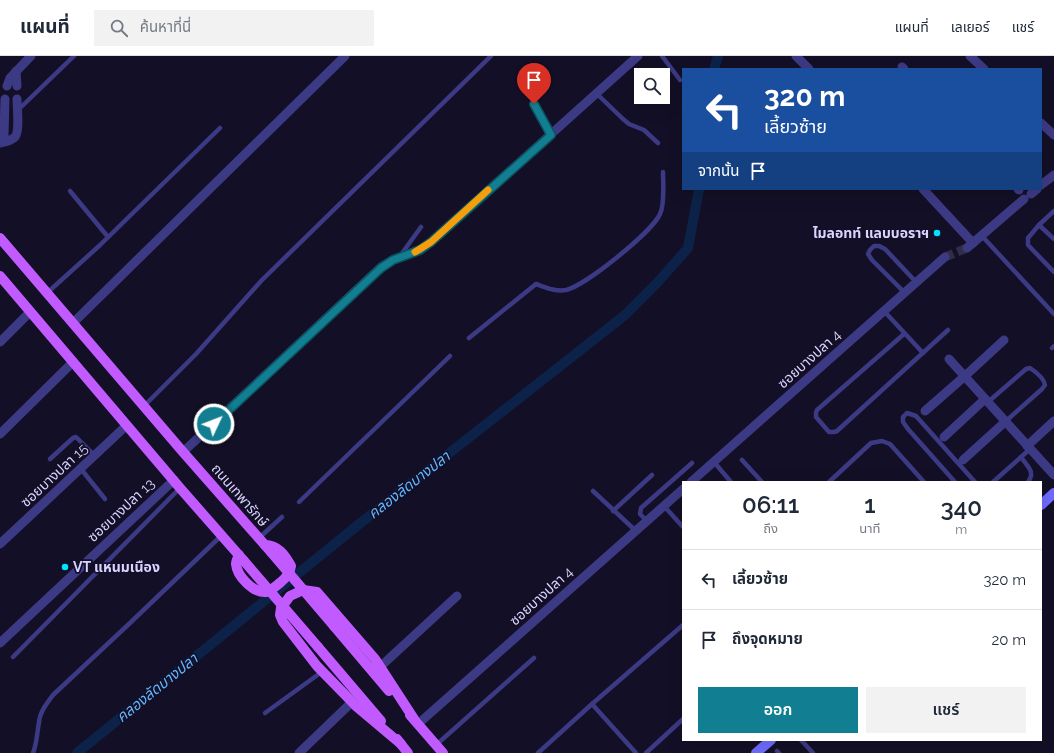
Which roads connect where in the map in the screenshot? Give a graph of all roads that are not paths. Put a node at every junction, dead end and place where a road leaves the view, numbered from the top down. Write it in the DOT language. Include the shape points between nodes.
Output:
graph roads {
  1 [pos="31,56"];
  2 [pos="74,56"];
  3 [pos="345,56"];
  4 [pos="490,56"];
  5 [pos="638,56"];
  6 [pos="662,56"];
  7 [pos="796,56"];
  8 [pos="970,56"];
  9 [pos="808,68"];
  10 [pos="983,68"];
  11 [pos="16,71"];
  12 [pos="680,80"];
  13 [pos="7,86"];
  14 [pos="17,86"];
  15 [pos="597,94"];
  16 [pos="5,99"];
  17 [pos="17,99"];
  18 [pos="534,104"];
  19 [pos="5,112"];
  20 [pos="17,112"];
  21 [pos="1042,124"];
  22 [pos="220,128"];
  23 [pos="551,135"];
  24 [pos="1054,135"];
  25 [pos="0,143"];
  26 [pos="658,143"];
  27 [pos="663,172"];
  28 [pos="1054,175"];
  29 [pos="1042,184"];
  30 [pos="923,190"];
  31 [pos="70,191"];
  32 [pos="1031,194"];
  33 [pos="1054,210"];
  34 [pos="1039,225"];
  35 [pos="421,227"];
  36 [pos="982,236"];
  37 [pos="108,237"];
  38 [pos="0,238"];
  39 [pos="1054,239"];
  40 [pos="945,257"];
  41 [pos="399,258"];
  42 [pos="1054,272"];
  43 [pos="0,276"];
  44 [pos="916,282"];
  45 [pos="47,293"];
  46 [pos="905,293"];
  47 [pos="884,311"];
  48 [pos="30,312"];
  49 [pos="1054,314"];
  50 [pos="72,323"];
  51 [pos="948,330"];
  52 [pos="904,334"];
  53 [pos="469,338"];
  54 [pos="1004,340"];
  55 [pos="0,342"];
  56 [pos="923,353"];
  57 [pos="450,356"];
  58 [pos="949,359"];
  59 [pos="73,362"];
  60 [pos="965,376"];
  61 [pos="987,401"];
  62 [pos="144,406"];
  63 [pos="925,411"];
  64 [pos="1006,421"];
  65 [pos="1054,421"];
  66 [pos="127,425"];
  67 [pos="0,434"];
  68 [pos="944,437"];
  69 [pos="1029,447"];
  70 [pos="183,452"];
  71 [pos="95,456"];
  72 [pos="1021,457"];
  73 [pos="50,459"];
  74 [pos="742,460"];
  75 [pos="963,460"];
  76 [pos="714,462"];
  77 [pos="692,463"];
  78 [pos="80,469"];
  79 [pos="652,475"];
  80 [pos="1054,475"];
  81 [pos="692,481"];
  82 [pos="730,481"];
  83 [pos="761,481"];
  84 [pos="829,481"];
  85 [pos="923,481"];
  86 [pos="954,481"];
  87 [pos="974,481"];
  88 [pos="995,481"];
  89 [pos="1029,481"];
  90 [pos="177,484"];
  91 [pos="682,490"];
  92 [pos="593,491"];
  93 [pos="1054,494"];
  94 [pos="105,499"];
  95 [pos="299,502"];
  96 [pos="1042,504"];
  97 [pos="664,506"];
  98 [pos="613,511"];
  99 [pos="282,518"];
  100 [pos="647,521"];
  101 [pos="682,526"];
  102 [pos="636,531"];
  103 [pos="222,535"];
  104 [pos="0,544"];
  105 [pos="265,545"];
  106 [pos="241,558"];
  107 [pos="457,596"];
  108 [pos="682,626"];
  109 [pos="0,643"];
  110 [pos="13,657"];
  111 [pos="534,658"];
  112 [pos="380,667"];
  113 [pos="323,671"];
  114 [pos="352,702"];
  115 [pos="592,704"];
  116 [pos="265,714"];
  117 [pos="682,720"];
  118 [pos="416,722"];
  119 [pos="770,741"];
  120 [pos="802,741"];
  121 [pos="401,744"];
  122 [pos="436,745"];
  123 [pos="33,753"];
  124 [pos="299,753"];
  125 [pos="408,753"];
  126 [pos="443,753"];
  127 [pos="538,753"];
  128 [pos="636,753"];
  129 [pos="646,753"];
  130 [pos="756,753"];
  131 [pos="813,753"];
  1 -- 11 [label="street"];
  2 -- 20 [label="lane"];
  3 -- 50 [label="street"];
  4 -- 62 [label="lane" via="262,280 196,354"];
  5 -- 15 [label="street"];
  6 -- 12 [label="lane"];
  7 -- 9 [label="street"];
  8 -- 10 [label="street"];
  11 -- 13 [label="street"];
  11 -- 14 [label="street"];
  15 -- 23 [label="street"];
  15 -- 26 [label="lane" via="629,124 644,130"];
  16 -- 19 [label="street"];
  17 -- 20 [label="street"];
  18 -- 23 [label="lane"];
  19 -- 20 [label="street"];
  19 -- 25 [label="street" via="4,135"];
  20 -- 25 [label="street" via="15,137"];
  21 -- 24 [label="street"];
  22 -- 37 [label="lane"];
  23 -- 41 [label="street" via="431,242 420,250"];
  27 -- 53 [label="lane" via="661,213 651,227 619,256 572,288 554,290 536,284"];
  28 -- 29 [label="street"];
  30 -- 36 [label="street" via="970,246"];
  31 -- 37 [label="lane"];
  32 -- 36 [label="street"];
  33 -- 34 [label="lane"];
  34 -- 39 [label="lane"];
  34 -- 42 [label="lane" via="1028,238 1028,245"];
  35 -- 41 [label="lane"];
  36 -- 49 [label="lane"];
  37 -- 45 [label="lane"];
  38 -- 45 [label="main road, ถนนเทพารักษ์"];
  40 -- 44 [label="street, ซอยบางปลา 4"];
  41 -- 70 [label="street" via="387,262"];
  43 -- 48 [label="main road"];
  44 -- 46 [label="street, ซอยบางปลา 4"];
  44 -- 46 [label="lane" via="885,249 874,246 868,254"];
  45 -- 50 [label="main road, ถนนเทพารักษ์"];
  46 -- 47 [label="street, ซอยบางปลา 4"];
  47 -- 52 [label="lane"];
  47 -- 76 [label="street, ซอยบางปลา 4"];
  48 -- 55 [label="street"];
  48 -- 59 [label="main road"];
  50 -- 62 [label="main road, ถนนเทพารักษ์"];
  51 -- 56 [label="lane"];
  52 -- 56 [label="lane"];
  52 -- 56 [label="lane" via="817,410 816,417 829,432 837,431"];
  54 -- 60 [label="street"];
  57 -- 95 [label="lane"];
  58 -- 60 [label="street"];
  59 -- 66 [label="main road"];
  59 -- 67 [label="street"];
  60 -- 61 [label="street"];
  60 -- 63 [label="street"];
  61 -- 64 [label="street"];
  61 -- 64 [label="lane" via="1026,369 1030,368 1042,378 1045,385 1042,389"];
  61 -- 68 [label="street"];
  62 -- 70 [label="main road, ถนนเทพารักษ์"];
  64 -- 69 [label="street"];
  64 -- 75 [label="street"];
  65 -- 69 [label="street"];
  66 -- 71 [label="street, ซอยบางปลา 15"];
  66 -- 90 [label="main road"];
  69 -- 72 [label="lane"];
  69 -- 80 [label="street"];
  70 -- 105 [label="main road, ถนนเทพารักษ์"];
  71 -- 73 [label="lane" via="73,438"];
  71 -- 78 [label="street, ซอยบางปลา 15"];
  72 -- 88 [label="lane"];
  72 -- 89 [label="lane" via="1032,472"];
  74 -- 83 [label="lane"];
  76 -- 81 [label="street, ซอยบางปลา 4"];
  76 -- 82 [label="lane"];
  77 -- 100 [label="lane" via="641,508 640,514"];
  78 -- 94 [label="lane"];
  78 -- 104 [label="street, ซอยบางปลา 15"];
  79 -- 98 [label="lane"];
  84 -- 85 [label="lane" via="871,443 882,441 890,444"];
  86 -- 87 [label="lane" via="903,422 903,417 907,413 916,416"];
  90 -- 103 [label="main road"];
  90 -- 109 [label="street, ซอยบางปลา 13"];
  90 -- 110 [label="lane"];
  91 -- 97 [label="street, ซอยบางปลา 4"];
  92 -- 98 [label="lane"];
  93 -- 96 [label="street"];
  97 -- 100 [label="street, ซอยบางปลา 4"];
  97 -- 101 [label="lane"];
  98 -- 102 [label="lane"];
  99 -- 105 [label="lane"];
  100 -- 102 [label="street, ซอยบางปลา 4"];
  102 -- 118 [label="street, ซอยบางปลา 4"];
  103 -- 106 [label="main road"];
  103 -- 123 [label="lane" via="53,694 45,705 39,721 37,743"];
  105 -- 106 [label="main road" via="277,548 291,566 288,575 270,591 260,592 253,589 238,570 236,563"];
  105 -- 118 [label="main road, ถนนเทพารักษ์, bridge"];
  106 -- 121 [label="main road, bridge"];
  107 -- 112 [label="street"];
  108 -- 115 [label="lane"];
  111 -- 122 [label="lane"];
  112 -- 113 [label="main road" via="317,592 303,590 290,596 281,608 280,615"];
  112 -- 118 [label="main road"];
  113 -- 114 [label="main road"];
  113 -- 116 [label="lane"];
  114 -- 121 [label="main road"];
  114 -- 124 [label="street"];
  115 -- 127 [label="lane"];
  115 -- 128 [label="lane"];
  117 -- 129 [label="lane"];
  118 -- 122 [label="main road, ถนนเทพารักษ์"];
  119 -- 130 [label="street"];
  120 -- 131 [label="lane"];
  121 -- 125 [label="main road"];
  122 -- 126 [label="main road, ถนนเทพารักษ์"];
}
